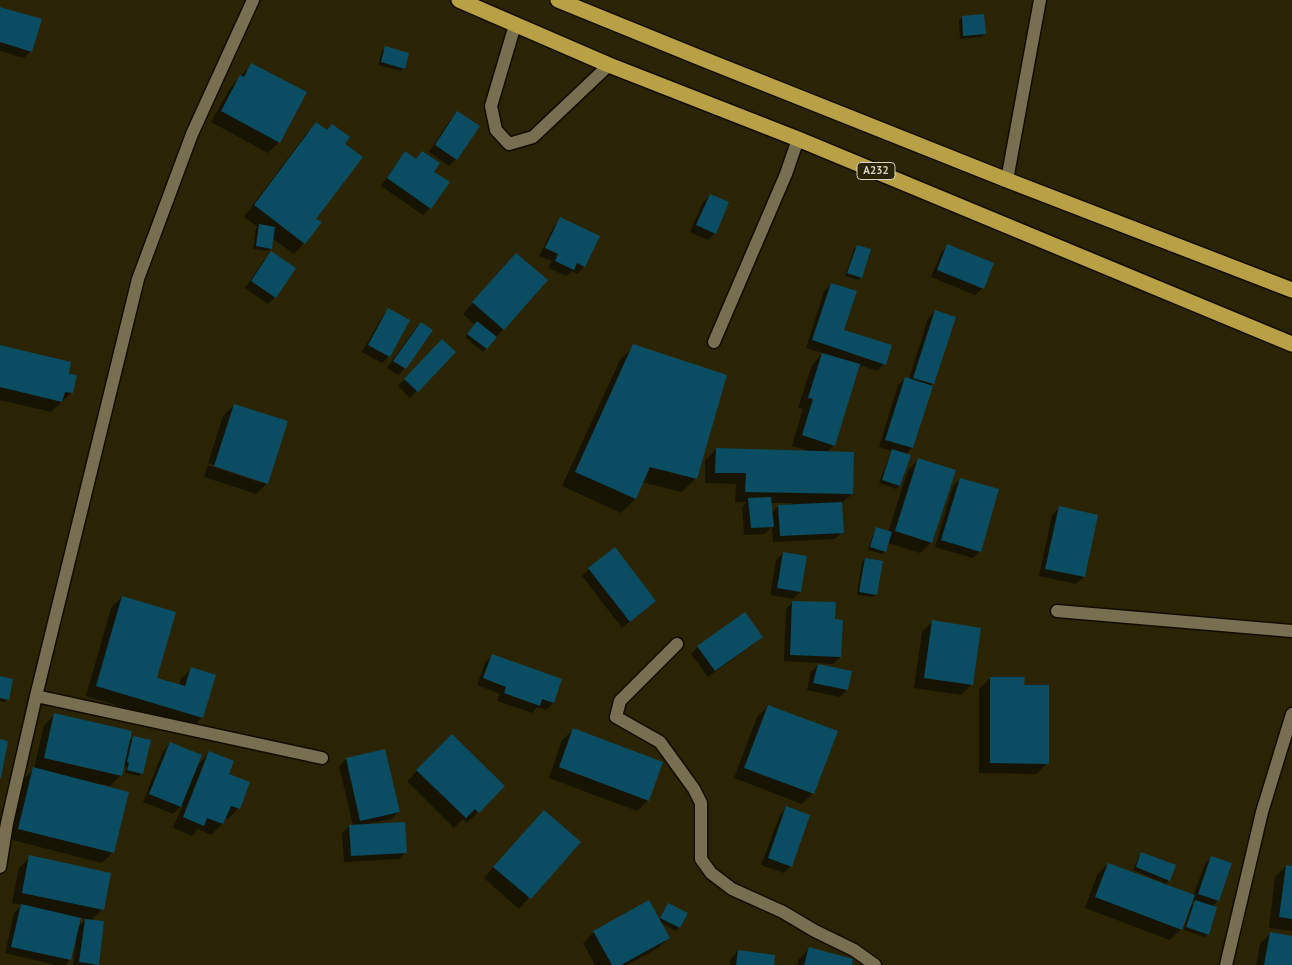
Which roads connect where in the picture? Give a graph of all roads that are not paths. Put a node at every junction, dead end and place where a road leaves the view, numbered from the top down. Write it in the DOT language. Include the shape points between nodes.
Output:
graph roads {
  1 [pos="253,0"];
  2 [pos="459,0"];
  3 [pos="558,0"];
  4 [pos="1040,0"];
  5 [pos="514,25"];
  6 [pos="609,65"];
  7 [pos="798,139"];
  8 [pos="1007,180"];
  9 [pos="1292,290"];
  10 [pos="714,342"];
  11 [pos="1292,344"];
  12 [pos="1057,611"];
  13 [pos="1292,631"];
  14 [pos="676,644"];
  15 [pos="36,696"];
  16 [pos="1292,714"];
  17 [pos="322,758"];
  18 [pos="0,866"];
  19 [pos="875,965"];
  20 [pos="1226,965"];
  1 -- 15 [label="street" via="192,134 138,279"];
  2 -- 5 [label="highway, A232"];
  3 -- 8 [label="highway"];
  4 -- 8 [label="street"];
  5 -- 6 [label="highway, A232"];
  5 -- 6 [label="street" via="491,106 496,130 509,144 533,137"];
  6 -- 7 [label="highway, A232"];
  7 -- 10 [label="street"];
  7 -- 11 [label="highway, A232"];
  8 -- 9 [label="highway"];
  12 -- 13 [label="street"];
  14 -- 19 [label="street" via="620,701 616,717 660,742 694,789 701,803 701,859 711,873 732,889 783,912 854,950"];
  15 -- 17 [label="street"];
  15 -- 18 [label="street"];
  16 -- 20 [label="street" via="1262,812"];
}
